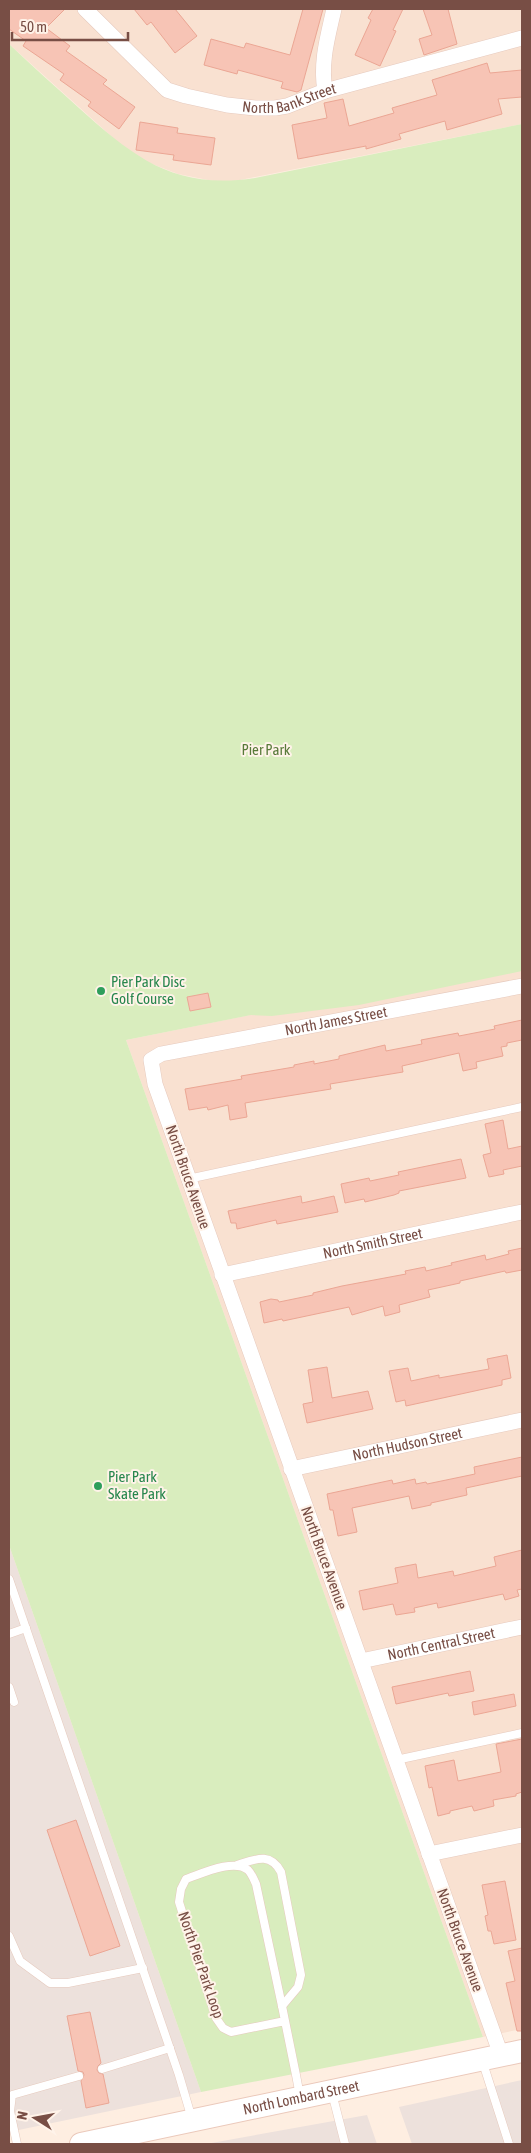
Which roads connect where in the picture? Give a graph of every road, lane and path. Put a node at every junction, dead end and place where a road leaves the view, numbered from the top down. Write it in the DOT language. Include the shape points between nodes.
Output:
graph roads {
  1 [pos="85,9"];
  2 [pos="334,9"];
  3 [pos="522,38"];
  4 [pos="325,91"];
  5 [pos="522,986"];
  6 [pos="151,1060"];
  7 [pos="522,1107"];
  8 [pos="188,1179"];
  9 [pos="522,1212"];
  10 [pos="222,1275"];
  11 [pos="522,1420"];
  12 [pos="291,1469"];
  13 [pos="9,1579"];
  14 [pos="522,1627"];
  15 [pos="26,1628"];
  16 [pos="9,1634"];
  17 [pos="361,1662"];
  18 [pos="9,1686"];
  19 [pos="14,1702"];
  20 [pos="522,1733"];
  21 [pos="396,1760"];
  22 [pos="522,1835"];
  23 [pos="430,1854"];
  24 [pos="233,1866"];
  25 [pos="9,1936"];
  26 [pos="142,1968"];
  27 [pos="282,2006"];
  28 [pos="285,2021"];
  29 [pos="170,2048"];
  30 [pos="502,2055"];
  31 [pos="102,2069"];
  32 [pos="79,2076"];
  33 [pos="331,2091"];
  34 [pos="300,2098"];
  35 [pos="193,2121"];
  36 [pos="17,2144"];
  37 [pos="81,2144"];
  38 [pos="345,2144"];
  39 [pos="509,2144"];
  1 -- 4 [label="street, North Bank Street" via="160,84 174,93 227,105 275,108"];
  2 -- 4 [label="street" via="323,62"];
  3 -- 4 [label="street, North Bank Street"];
  5 -- 6 [label="street, North James Street" via="161,1054"];
  6 -- 8 [label="street, North Bruce Avenue" via="155,1084"];
  7 -- 8 [label="lane"];
  8 -- 10 [label="street, North Bruce Avenue"];
  9 -- 10 [label="street, North Smith Street"];
  10 -- 12 [label="street, North Bruce Avenue"];
  11 -- 12 [label="street, North Hudson Street"];
  12 -- 17 [label="street, North Bruce Avenue"];
  13 -- 15 [label="lane"];
  14 -- 17 [label="street, North Central Street"];
  15 -- 16 [label="lane"];
  15 -- 26 [label="lane"];
  17 -- 21 [label="street, North Bruce Avenue"];
  18 -- 19 [label="lane"];
  20 -- 21 [label="lane"];
  21 -- 23 [label="street, North Bruce Avenue"];
  22 -- 23 [label="street"];
  23 -- 30 [label="street, North Bruce Avenue"];
  24 -- 27 [label="lane" via="243,1867 256,1884"];
  24 -- 27 [label="lane" via="267,1859 276,1863 281,1872 301,1975 298,1987"];
  24 -- 28 [label="lane, North Pier Park Loop" via="186,1879 181,1889 180,1902 216,2018 231,2032"];
  25 -- 26 [label="lane" via="20,1961 50,1983 68,1983"];
  26 -- 29 [label="lane"];
  27 -- 28 [label="lane"];
  28 -- 34 [label="lane"];
  29 -- 31 [label="lane"];
  29 -- 35 [label="lane"];
  30 -- 33 [label="main road, North Lombard Street"];
  30 -- 39 [label="lane"];
  32 -- 36 [label="lane" via="12,2095 10,2111"];
  33 -- 34 [label="main road, North Lombard Street"];
  33 -- 38 [label="lane"];
  34 -- 35 [label="main road, North Lombard Street"];
  35 -- 37 [label="main road, North Lombard Street"];
}
